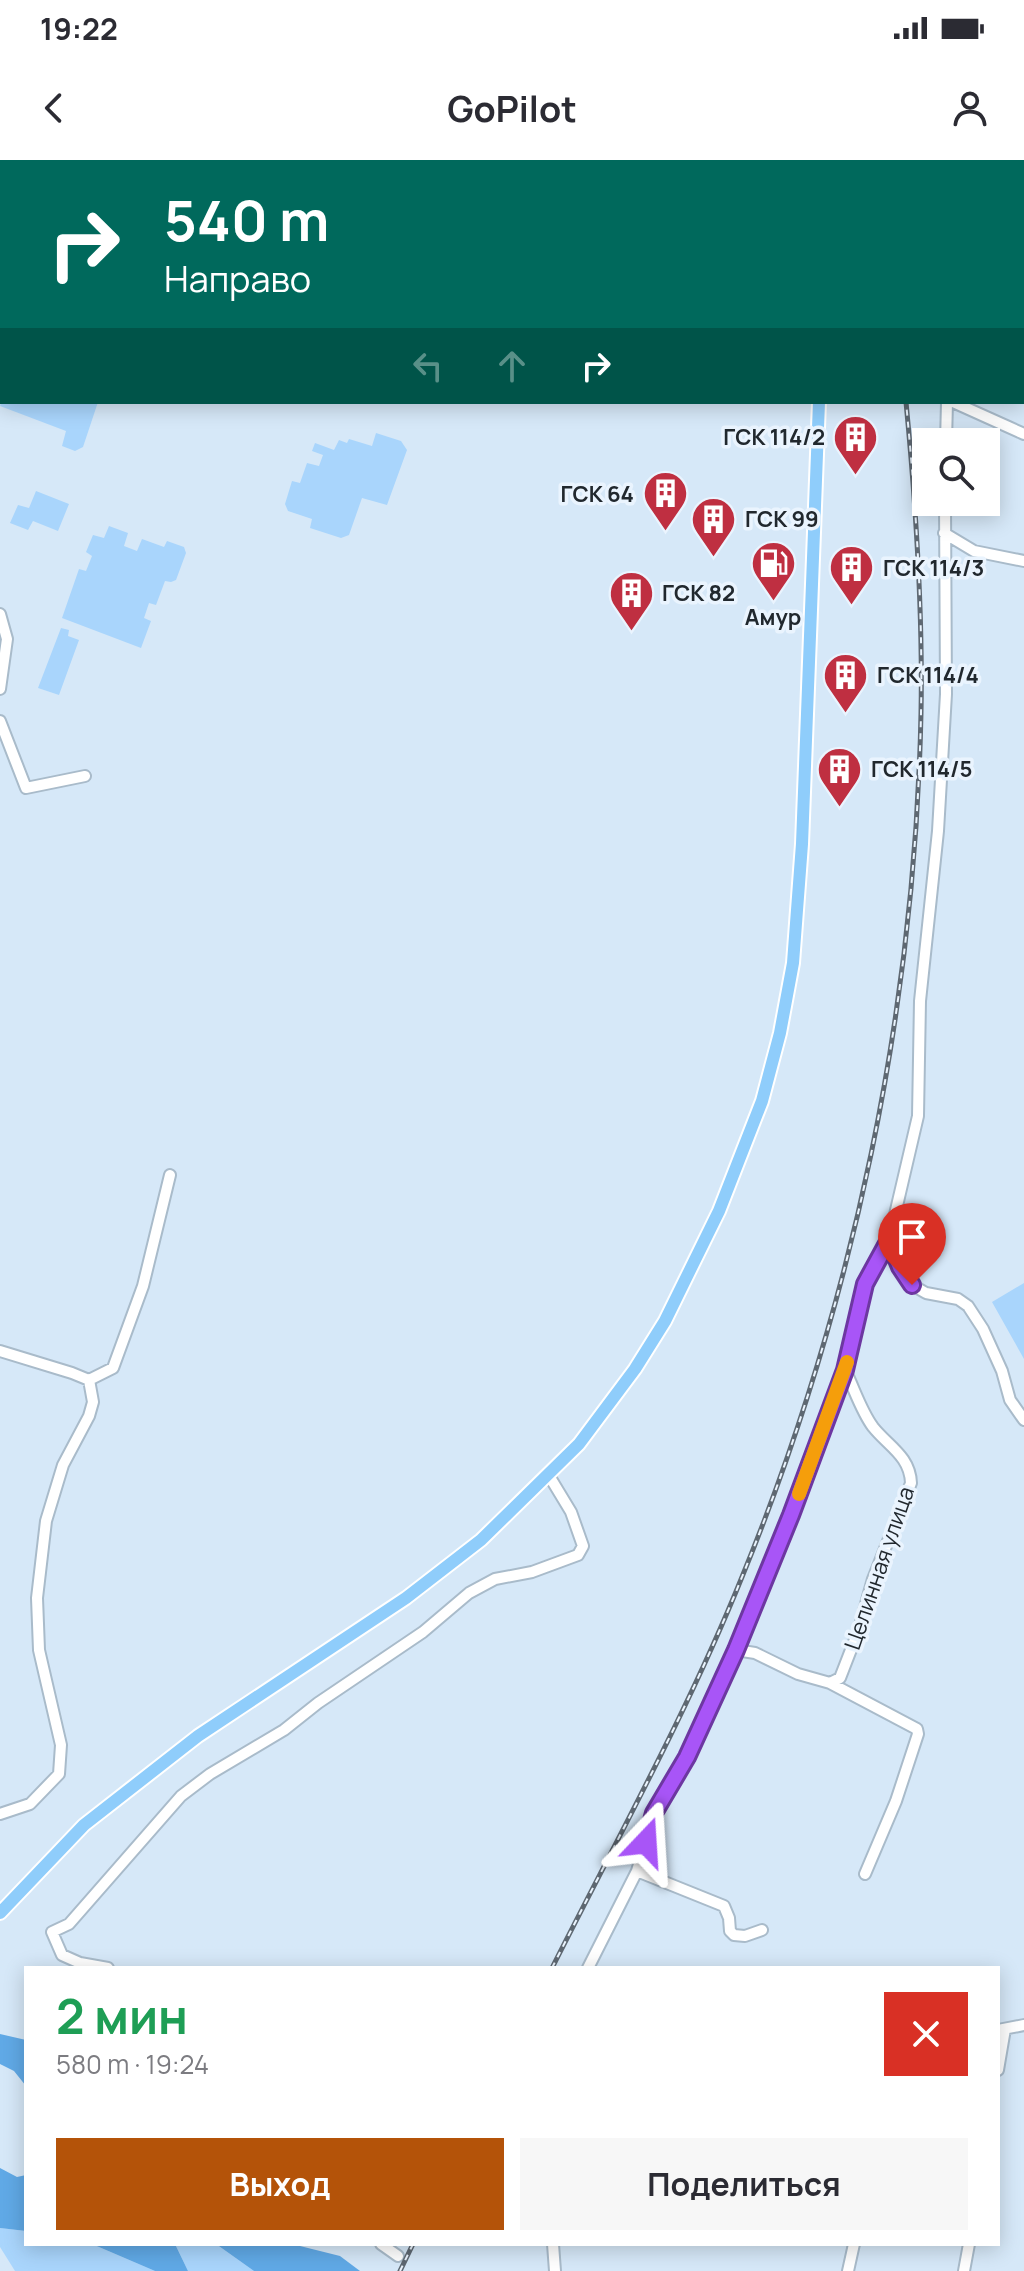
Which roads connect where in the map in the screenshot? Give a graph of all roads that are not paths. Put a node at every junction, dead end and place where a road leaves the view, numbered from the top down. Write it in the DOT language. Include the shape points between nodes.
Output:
graph roads {
  1 [pos="819,404"];
  2 [pos="947,404"];
  3 [pos="957,404"];
  4 [pos="946,428"];
  5 [pos="1024,434"];
  6 [pos="945,516"];
  7 [pos="944,533"];
  8 [pos="1024,561"];
  9 [pos="0,614"];
  10 [pos="0,689"];
  11 [pos="0,721"];
  12 [pos="85,776"];
  13 [pos="170,1175"];
  14 [pos="889,1240"];
  15 [pos="0,1351"];
  16 [pos="845,1370"];
  17 [pos="89,1380"];
  18 [pos="1024,1420"];
  19 [pos="548,1474"];
  20 [pos="736,1650"];
  21 [pos="830,1683"];
  22 [pos="0,1814"];
  23 [pos="637,1871"];
  24 [pos="865,1874"];
  25 [pos="0,1913"];
  26 [pos="762,1930"];
  27 [pos="97,1966"];
  28 [pos="589,1966"];
  29 [pos="1024,2025"];
  30 [pos="1001,2029"];
  31 [pos="384,2246"];
  32 [pos="553,2246"];
  33 [pos="854,2246"];
  34 [pos="969,2246"];
  35 [pos="398,2256"];
  36 [pos="555,2271"];
  37 [pos="848,2271"];
  38 [pos="964,2271"];
  1 -- 19 [label="main road" via="802,844 793,963 780,1033 762,1101 719,1211 665,1321 579,1444"];
  2 -- 4 [label="street"];
  3 -- 5 [label="street"];
  6 -- 7 [label="street"];
  7 -- 8 [label="street" via="974,551"];
  7 -- 14 [label="street" via="946,694 920,1001 918,1116"];
  9 -- 10 [label="street" via="7,639"];
  11 -- 12 [label="street" via="26,788"];
  13 -- 17 [label="street" via="143,1286 113,1368"];
  14 -- 16 [label="street" via="865,1284"];
  14 -- 18 [label="street" via="912,1285 968,1306"];
  15 -- 17 [label="street"];
  16 -- 20 [label="street"];
  16 -- 21 [label="street, Целинная улица" via="872,1426 903,1457 911,1483 840,1678"];
  17 -- 22 [label="street" via="89,1416 63,1465 46,1521 37,1598 39,1650 61,1745 59,1774 30,1804"];
  19 -- 25 [label="main road" via="481,1540 406,1598 198,1736 84,1825"];
  19 -- 27 [label="street" via="580,1533 583,1546 578,1555 495,1579 469,1593 284,1730 181,1796 69,1924 52,1932 62,1955"];
  20 -- 21 [label="street"];
  20 -- 23 [label="street" via="687,1757 654,1813"];
  21 -- 24 [label="street" via="912,1725 918,1734"];
  23 -- 26 [label="street" via="724,1906 734,1935"];
  23 -- 28 [label="street"];
  29 -- 30 [label="street"];
  31 -- 35 [label="street"];
  32 -- 36 [label="street"];
  33 -- 37 [label="street"];
  34 -- 38 [label="street"];
}
